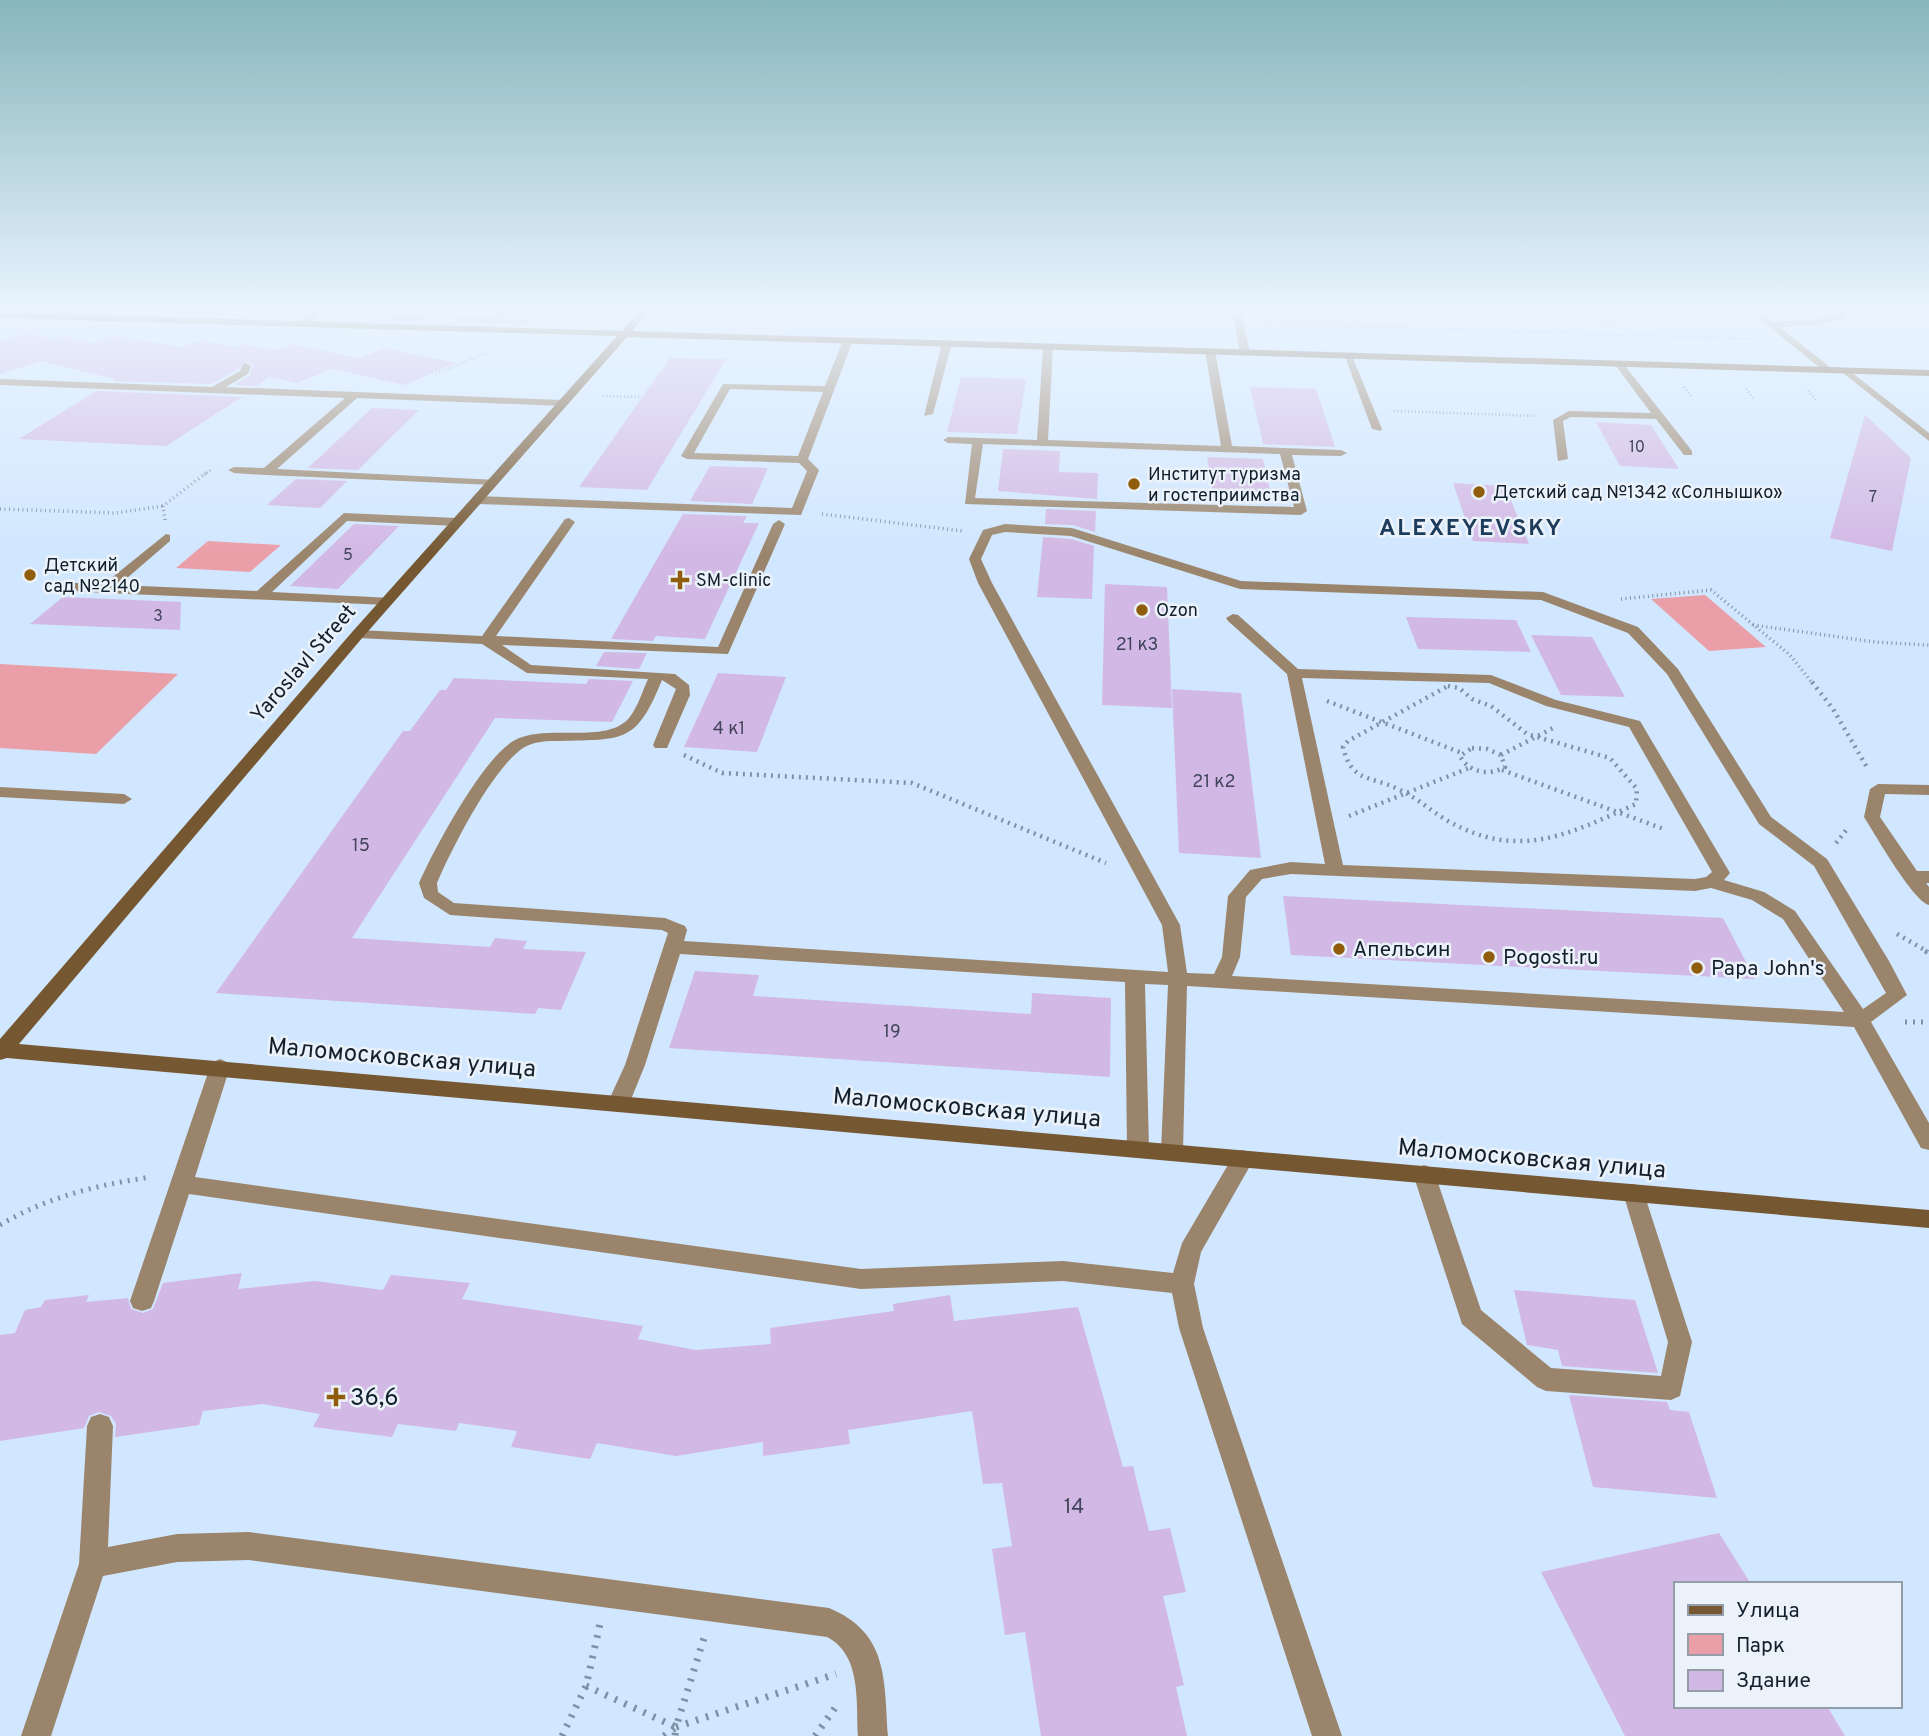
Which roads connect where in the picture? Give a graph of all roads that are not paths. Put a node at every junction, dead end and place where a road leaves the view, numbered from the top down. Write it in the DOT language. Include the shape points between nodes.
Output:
graph roads {
  1 [pos="271,392"];
  2 [pos="573,392"];
  3 [pos="724,392"];
  4 [pos="828,392"];
  5 [pos="934,392"];
  6 [pos="1045,392"];
  7 [pos="1217,392"];
  8 [pos="1362,392"];
  9 [pos="1641,392"];
  10 [pos="1872,392"];
  11 [pos="355,395"];
  12 [pos="563,403"];
  13 [pos="928,414"];
  14 [pos="1660,416"];
  15 [pos="1377,429"];
  16 [pos="1929,438"];
  17 [pos="948,439"];
  18 [pos="978,440"];
  19 [pos="1042,443"];
  20 [pos="1227,449"];
  21 [pos="1285,451"];
  22 [pos="1341,453"];
  23 [pos="1688,453"];
  24 [pos="1562,459"];
  25 [pos="802,460"];
  26 [pos="234,470"];
  27 [pos="266,472"];
  28 [pos="493,482"];
  29 [pos="477,500"];
  30 [pos="569,522"];
  31 [pos="457,523"];
  32 [pos="779,524"];
  33 [pos="166,538"];
  34 [pos="75,587"];
  35 [pos="106,589"];
  36 [pos="260,596"];
  37 [pos="387,601"];
  38 [pos="1233,618"];
  39 [pos="358,634"];
  40 [pos="486,640"];
  41 [pos="617,673"];
  42 [pos="1294,673"];
  43 [pos="657,675"];
  44 [pos="610,687"];
  45 [pos="661,745"];
  46 [pos="1929,790"];
  47 [pos="0,793"];
  48 [pos="124,799"];
  49 [pos="1335,870"];
  50 [pos="1921,877"];
  51 [pos="1712,882"];
  52 [pos="1929,899"];
  53 [pos="674,947"];
  54 [pos="1135,976"];
  55 [pos="1178,979"];
  56 [pos="1221,980"];
  57 [pos="1860,1020"];
  58 [pos="1,1051"];
  59 [pos="220,1068"];
  60 [pos="619,1102"];
  61 [pos="1929,1142"];
  62 [pos="1138,1149"];
  63 [pos="1172,1152"];
  64 [pos="1243,1158"];
  65 [pos="1424,1174"];
  66 [pos="183,1179"];
  67 [pos="1634,1193"];
  68 [pos="1929,1219"];
  69 [pos="1182,1284"];
  70 [pos="142,1301"];
  71 [pos="100,1426"];
  72 [pos="93,1564"];
  73 [pos="36,1736"];
  74 [pos="873,1736"];
  75 [pos="1327,1736"];
  1 -- 11 [label="lane"];
  2 -- 12 [label="street, Yaroslavl Street"];
  3 -- 25 [label="lane" via="687,456"];
  4 -- 25 [label="lane"];
  5 -- 13 [label="lane"];
  6 -- 19 [label="lane"];
  7 -- 20 [label="lane"];
  8 -- 15 [label="lane"];
  9 -- 14 [label="lane"];
  10 -- 16 [label="lane"];
  11 -- 12 [label="lane"];
  11 -- 27 [label="lane"];
  12 -- 28 [label="street, Yaroslavl Street"];
  14 -- 23 [label="lane"];
  14 -- 24 [label="lane" via="1569,414 1558,420"];
  17 -- 18 [label="lane"];
  18 -- 19 [label="lane"];
  18 -- 21 [label="lane" via="969,501 1301,511"];
  19 -- 20 [label="lane"];
  20 -- 21 [label="lane"];
  21 -- 22 [label="lane"];
  25 -- 29 [label="lane" via="813,470 797,512"];
  26 -- 27 [label="lane"];
  27 -- 28 [label="lane"];
  28 -- 29 [label="street, Yaroslavl Street"];
  29 -- 31 [label="street, Yaroslavl Street"];
  30 -- 40 [label="lane"];
  31 -- 36 [label="lane" via="344,517"];
  31 -- 37 [label="street, Yaroslavl Street"];
  32 -- 40 [label="lane" via="723,651"];
  33 -- 35 [label="lane"];
  34 -- 35 [label="lane"];
  35 -- 36 [label="lane"];
  36 -- 37 [label="lane"];
  37 -- 39 [label="street, Yaroslavl Street"];
  38 -- 42 [label="lane"];
  39 -- 40 [label="lane"];
  39 -- 58 [label="street, Yaroslavl Street"];
  40 -- 41 [label="lane" via="527,669"];
  41 -- 43 [label="lane"];
  41 -- 44 [label="lane"];
  42 -- 49 [label="lane"];
  42 -- 51 [label="lane" via="1491,679 1551,703 1636,724 1721,873"];
  43 -- 45 [label="lane" via="670,677 684,688"];
  43 -- 53 [label="lane" via="635,720 621,731 551,734 509,750 428,883 438,902 458,910 673,926 678,930"];
  46 -- 50 [label="lane" via="1878,789 1872,817"];
  47 -- 48 [label="lane"];
  49 -- 51 [label="lane" via="1695,885"];
  49 -- 56 [label="lane" via="1291,868 1256,874 1237,896 1231,957"];
  50 -- 52 [label="lane"];
  51 -- 57 [label="lane" via="1758,896 1789,915"];
  53 -- 54 [label="lane"];
  53 -- 60 [label="lane"];
  54 -- 55 [label="lane"];
  54 -- 62 [label="lane"];
  55 -- 56 [label="lane"];
  55 -- 57 [label="lane" via="1171,925 985,583 975,559 987,533 1005,528 1072,532 1240,585 1543,596 1633,630 1673,672 1765,820 1821,863 1880,961 1897,995"];
  55 -- 63 [label="lane"];
  56 -- 57 [label="lane"];
  57 -- 61 [label="lane"];
  58 -- 59 [label="street, Маломосковская улица"];
  59 -- 60 [label="street, Маломосковская улица"];
  59 -- 66 [label="lane"];
  60 -- 62 [label="street, Маломосковская улица"];
  62 -- 63 [label="street, Маломосковская улица"];
  63 -- 64 [label="street, Маломосковская улица"];
  64 -- 65 [label="street, Маломосковская улица"];
  64 -- 69 [label="lane" via="1191,1250"];
  65 -- 67 [label="street, Маломосковская улица"];
  65 -- 67 [label="lane" via="1471,1316 1546,1379 1671,1388 1680,1342"];
  66 -- 69 [label="lane" via="861,1279 1063,1271"];
  66 -- 70 [label="lane"];
  67 -- 68 [label="street, Маломосковская улица"];
  69 -- 75 [label="lane" via="1191,1328"];
  71 -- 72 [label="lane"];
  72 -- 73 [label="lane"];
  72 -- 74 [label="lane" via="177,1548 249,1546 842,1627 854,1636 866,1664"];
}
